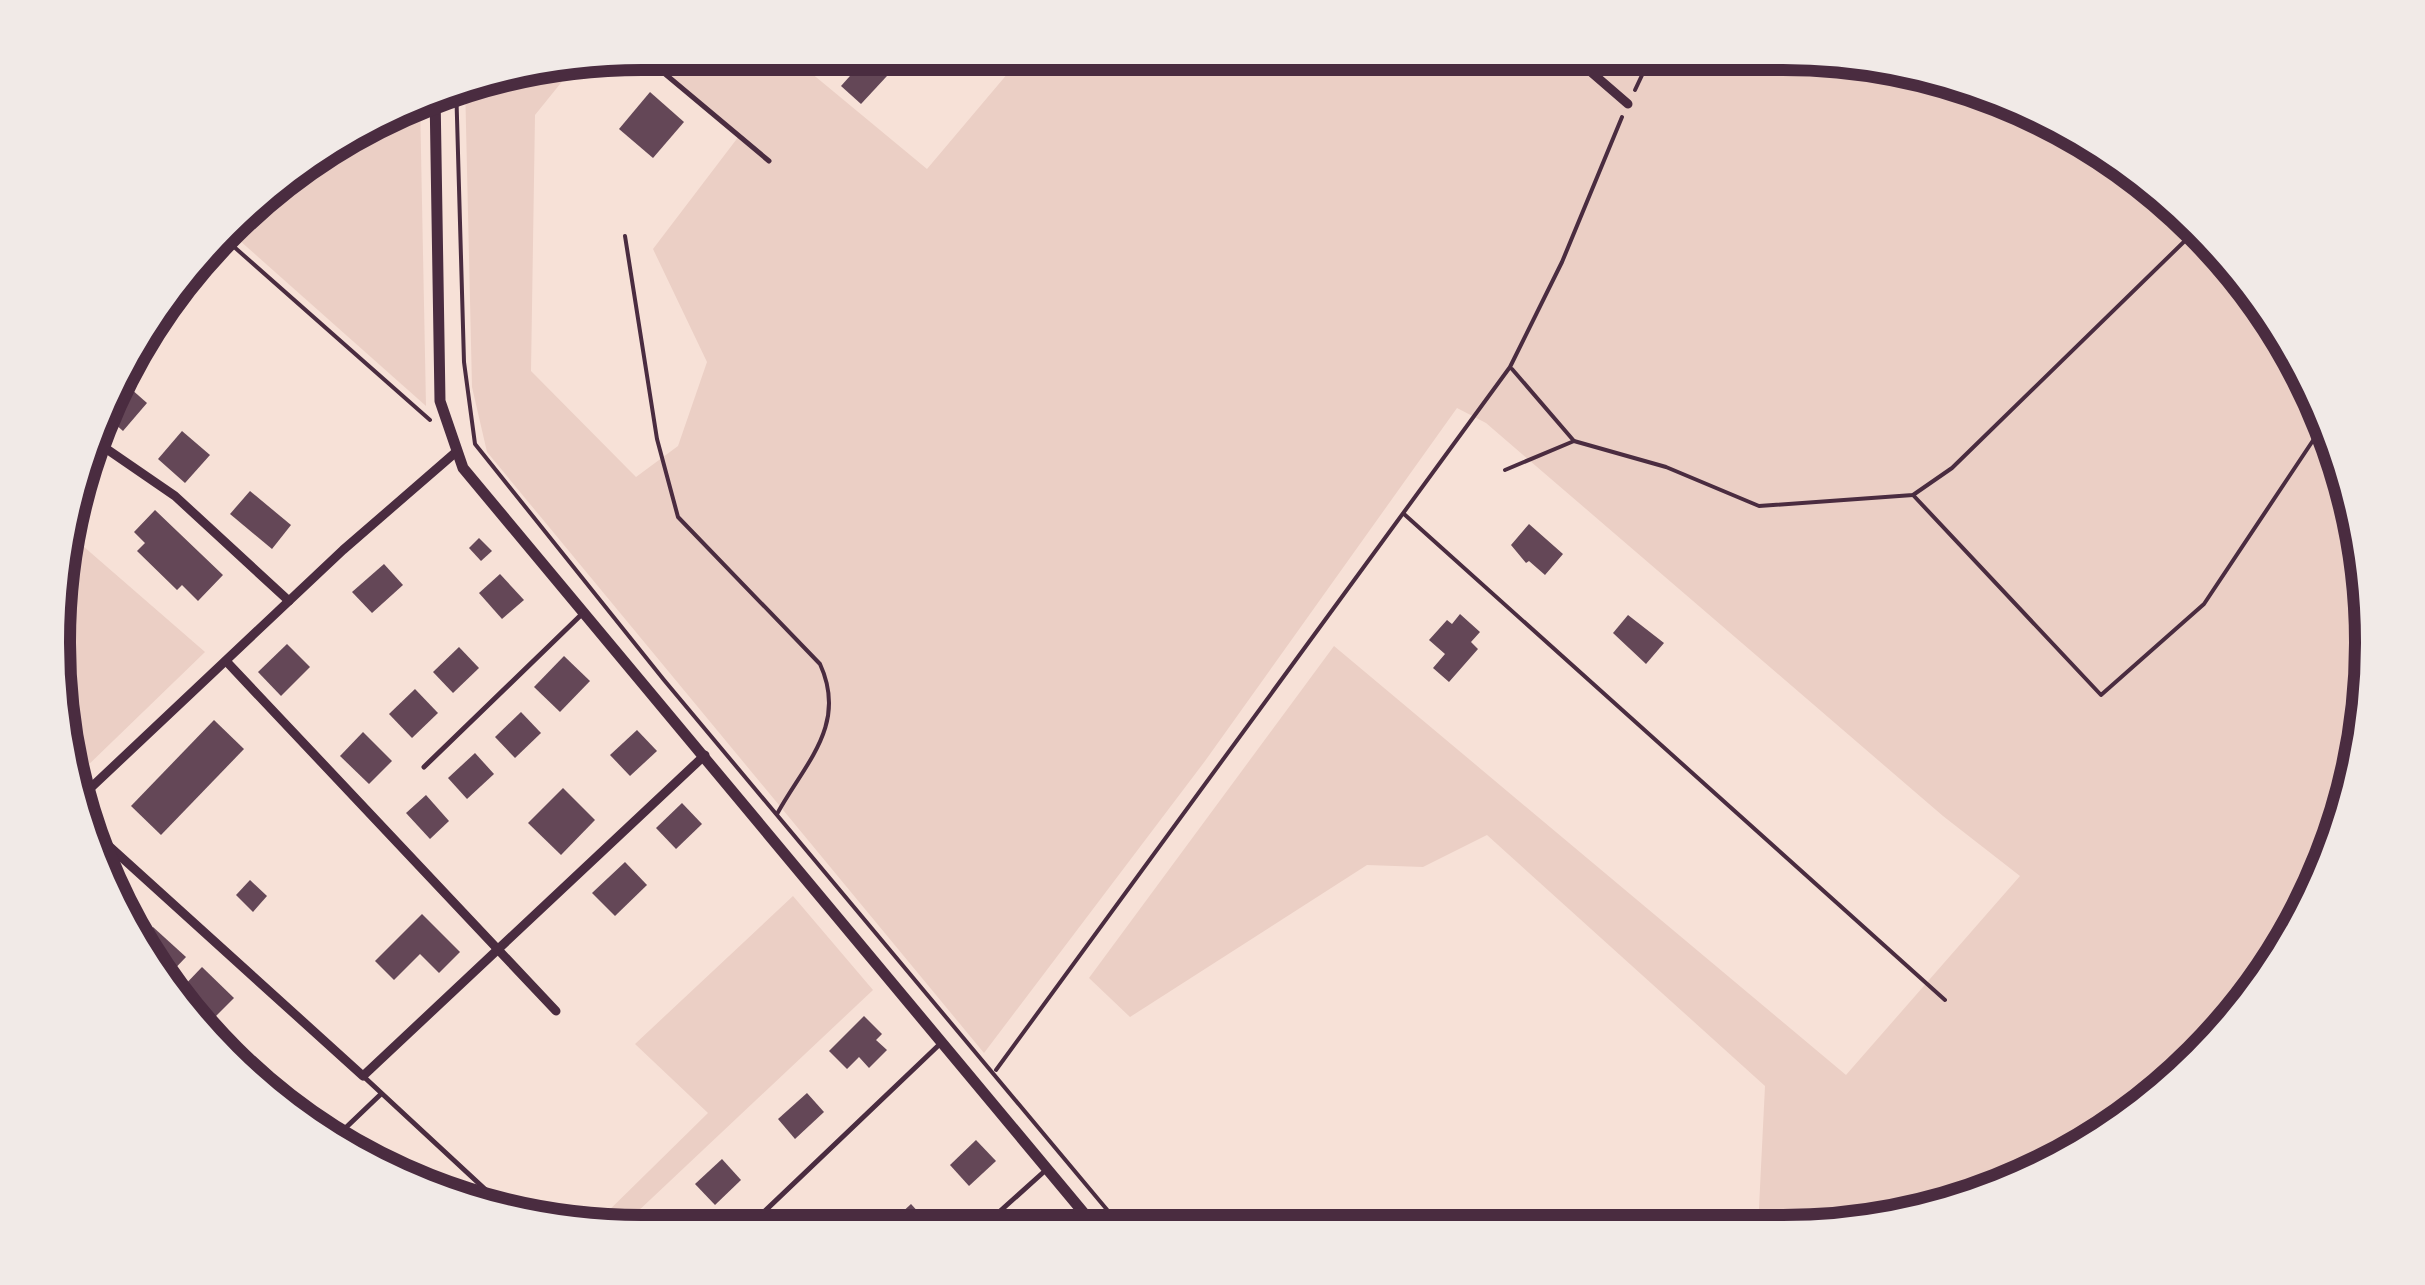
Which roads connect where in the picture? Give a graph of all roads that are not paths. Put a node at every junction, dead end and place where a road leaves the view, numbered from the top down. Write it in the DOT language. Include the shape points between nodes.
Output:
graph roads {
  1 [pos="660,70"];
  2 [pos="1588,70"];
  3 [pos="1628,104"];
  4 [pos="435,109"];
  5 [pos="769,161"];
  6 [pos="105,447"];
  7 [pos="456,452"];
  8 [pos="290,601"];
  9 [pos="582,614"];
  10 [pos="226,661"];
  11 [pos="705,755"];
  12 [pos="424,767"];
  13 [pos="90,789"];
  14 [pos="107,845"];
  15 [pos="498,949"];
  16 [pos="556,1011"];
  17 [pos="942,1042"];
  18 [pos="363,1076"];
  19 [pos="382,1093"];
  20 [pos="343,1130"];
  21 [pos="1047,1169"];
  22 [pos="490,1194"];
  23 [pos="761,1215"];
  24 [pos="996,1215"];
  25 [pos="1085,1215"];
  1 -- 5 [label="lane"];
  2 -- 3 [label="street"];
  4 -- 7 [label="street" via="440,401"];
  6 -- 8 [label="street" via="175,496"];
  7 -- 8 [label="street"];
  7 -- 9 [label="street" via="478,490"];
  8 -- 10 [label="street"];
  9 -- 11 [label="street"];
  9 -- 12 [label="lane"];
  10 -- 13 [label="street"];
  10 -- 15 [label="street"];
  11 -- 15 [label="street"];
  11 -- 17 [label="street"];
  14 -- 18 [label="street"];
  15 -- 16 [label="street"];
  15 -- 18 [label="street"];
  17 -- 21 [label="street"];
  17 -- 23 [label="lane"];
  18 -- 19 [label="lane"];
  19 -- 20 [label="lane"];
  19 -- 22 [label="lane"];
  21 -- 24 [label="lane"];
  21 -- 25 [label="street"];
}
